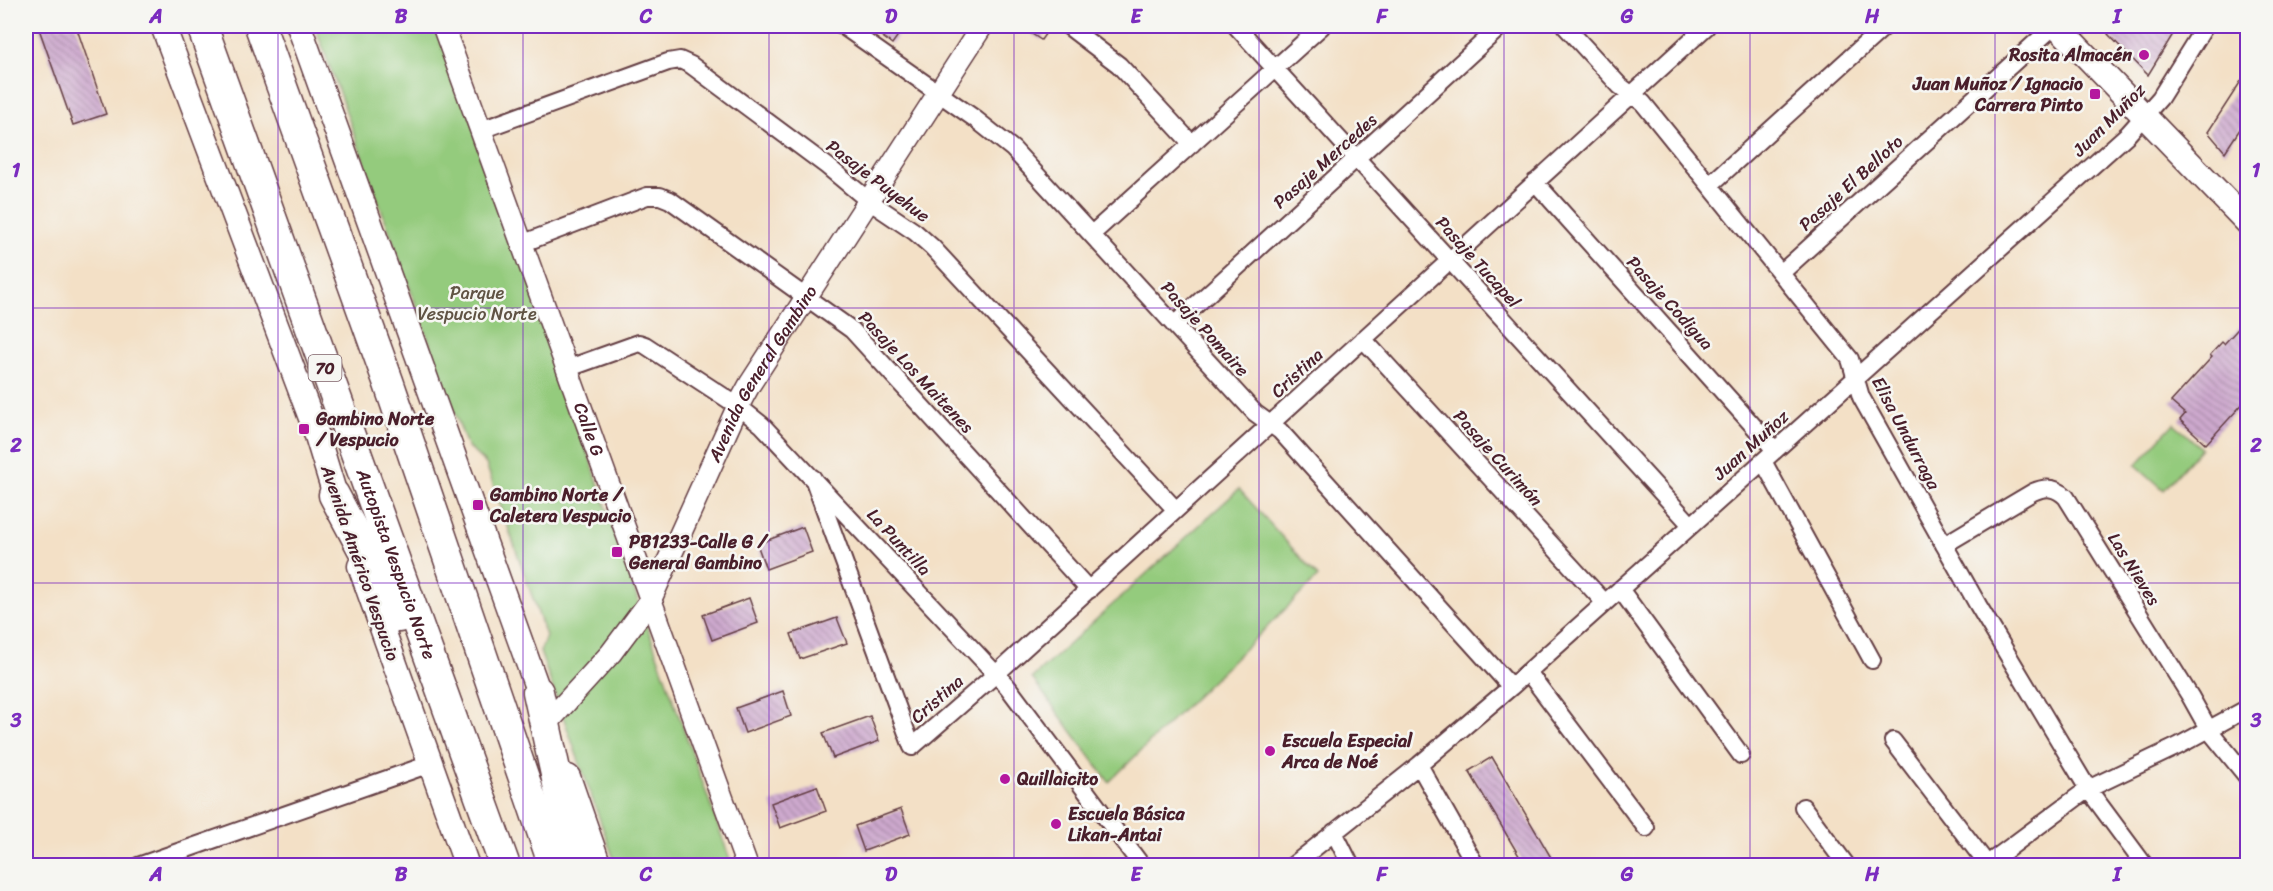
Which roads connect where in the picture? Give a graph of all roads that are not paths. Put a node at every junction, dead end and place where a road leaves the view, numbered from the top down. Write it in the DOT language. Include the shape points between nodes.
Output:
graph roads {
  1 [pos="163,26"];
  2 [pos="202,26"];
  3 [pos="261,26"];
  4 [pos="299,26"];
  5 [pos="443,26"];
  6 [pos="843,26"];
  7 [pos="982,26"];
  8 [pos="1068,26"];
  9 [pos="1236,26"];
  10 [pos="1322,26"];
  11 [pos="1501,26"];
  12 [pos="1564,26"];
  13 [pos="1707,26"];
  14 [pos="1885,26"];
  15 [pos="2056,26"];
  16 [pos="2205,26"];
  17 [pos="1275,68"];
  18 [pos="938,94"];
  19 [pos="1632,94"];
  20 [pos="2144,117"];
  21 [pos="482,130"];
  22 [pos="1192,144"];
  23 [pos="1357,158"];
  24 [pos="1535,182"];
  25 [pos="1710,185"];
  26 [pos="869,201"];
  27 [pos="2247,223"];
  28 [pos="1092,234"];
  29 [pos="521,244"];
  30 [pos="1450,260"];
  31 [pos="1781,273"];
  32 [pos="806,297"];
  33 [pos="1174,325"];
  34 [pos="1364,339"];
  35 [pos="566,369"];
  36 [pos="1855,377"];
  37 [pos="738,406"];
  38 [pos="1270,424"];
  39 [pos="1769,456"];
  40 [pos="813,478"];
  41 [pos="334,495"];
  42 [pos="1176,510"];
  43 [pos="1691,525"];
  44 [pos="1944,544"];
  45 [pos="1089,590"];
  46 [pos="1620,590"];
  47 [pos="650,601"];
  48 [pos="1605,603"];
  49 [pos="1872,660"];
  50 [pos="1528,672"];
  51 [pos="996,674"];
  52 [pos="1511,687"];
  53 [pos="538,692"];
  54 [pos="2247,708"];
  55 [pos="448,710"];
  56 [pos="549,721"];
  57 [pos="2209,730"];
  58 [pos="1893,741"];
  59 [pos="1741,755"];
  60 [pos="430,764"];
  61 [pos="1419,765"];
  62 [pos="2247,778"];
  63 [pos="2088,789"];
  64 [pos="1803,807"];
  65 [pos="1646,828"];
  66 [pos="1334,832"];
  67 [pos="1986,865"];
  68 [pos="138,866"];
  69 [pos="467,866"];
  70 [pos="505,866"];
  71 [pos="554,866"];
  72 [pos="576,866"];
  73 [pos="599,866"];
  74 [pos="747,866"];
  75 [pos="1142,866"];
  76 [pos="1292,866"];
  77 [pos="1351,866"];
  78 [pos="1476,866"];
  79 [pos="1847,866"];
  80 [pos="2145,866"];
  1 -- 41 [label="main road, Avenida Américo Vespucio" via="314,426"];
  2 -- 55 [label="highway, Autopista Vespucio Norte / 70"];
  3 -- 71 [label="highway"];
  4 -- 53 [label="main road"];
  5 -- 21 [label="street, Calle G"];
  6 -- 18 [label="street, Pasaje Pomaire"];
  7 -- 18 [label="street, Avenida General Gambino"];
  8 -- 22 [label="street" via="1119,65"];
  9 -- 17 [label="street, Pasaje Tucapel"];
  10 -- 17 [label="street"];
  11 -- 23 [label="street, Pasaje Mercedes"];
  12 -- 19 [label="street, Elisa Undurraga"];
  13 -- 19 [label="street, Cristina"];
  14 -- 25 [label="street"];
  15 -- 20 [label="main road"];
  15 -- 31 [label="street, Pasaje El Belloto"];
  16 -- 20 [label="street, Juan Muñoz"];
  17 -- 22 [label="street"];
  17 -- 23 [label="street, Pasaje Tucapel"];
  18 -- 26 [label="street, Avenida General Gambino"];
  18 -- 28 [label="street, Pasaje Pomaire" via="1013,149"];
  19 -- 24 [label="street, Cristina"];
  19 -- 25 [label="street, Elisa Undurraga"];
  20 -- 27 [label="main road"];
  20 -- 36 [label="street, Juan Muñoz"];
  21 -- 26 [label="street, Pasaje Puyehue" via="680,60"];
  21 -- 29 [label="street, Calle G"];
  22 -- 28 [label="street"];
  23 -- 30 [label="street, Pasaje Tucapel"];
  23 -- 33 [label="street, Pasaje Mercedes"];
  24 -- 30 [label="street, Cristina"];
  24 -- 39 [label="street, Pasaje Codigua"];
  25 -- 31 [label="street, Elisa Undurraga"];
  26 -- 32 [label="street, Avenida General Gambino"];
  26 -- 42 [label="street, Pasaje Puyehue" via="915,232 947,261"];
  28 -- 33 [label="street, Pasaje Pomaire"];
  29 -- 32 [label="street, Pasaje Los Maitenes" via="647,196 660,196"];
  29 -- 35 [label="street, Calle G"];
  30 -- 34 [label="street, Cristina"];
  30 -- 43 [label="street, Pasaje Tucapel"];
  31 -- 36 [label="street, Elisa Undurraga" via="1850,359"];
  32 -- 37 [label="street, Avenida General Gambino"];
  32 -- 45 [label="street, Pasaje Los Maitenes" via="843,321 865,343"];
  33 -- 38 [label="street, Pasaje Pomaire" via="1255,413"];
  34 -- 38 [label="street, Cristina"];
  34 -- 48 [label="street, Pasaje Curimón"];
  35 -- 37 [label="street, La Puntilla" via="639,343"];
  35 -- 47 [label="street, Calle G"];
  36 -- 39 [label="street, Juan Muñoz"];
  36 -- 44 [label="street, Elisa Undurraga" via="1861,397"];
  37 -- 40 [label="street, La Puntilla" via="777,438"];
  37 -- 47 [label="street, Avenida General Gambino"];
  38 -- 42 [label="street, Cristina"];
  38 -- 52 [label="street, Pasaje Pomaire"];
  39 -- 43 [label="street, Juan Muñoz"];
  39 -- 49 [label="street, Pasaje Codigua"];
  40 -- 51 [label="street, La Puntilla"];
  40 -- 51 [label="street, Cristina" via="912,747"];
  41 -- 55 [label="highway"];
  41 -- 60 [label="main road, Avenida Américo Vespucio"];
  42 -- 45 [label="street, Cristina"];
  43 -- 46 [label="street, Juan Muñoz"];
  44 -- 57 [label="street, Las Nieves" via="2033,492 2047,488 2061,492"];
  44 -- 63 [label="street, Elisa Undurraga"];
  45 -- 51 [label="street, Cristina"];
  46 -- 48 [label="street, Juan Muñoz"];
  46 -- 59 [label="street"];
  47 -- 56 [label="street, Avenida General Gambino" via="611,653"];
  47 -- 74 [label="street, Calle G"];
  48 -- 50 [label="street, Juan Muñoz"];
  50 -- 52 [label="street, Juan Muñoz"];
  50 -- 65 [label="street"];
  51 -- 75 [label="street, La Puntilla"];
  52 -- 61 [label="street, Juan Muñoz"];
  53 -- 56 [label="main road"];
  53 -- 72 [label="highway"];
  54 -- 57 [label="street"];
  55 -- 70 [label="highway, Autopista Vespucio Norte / 70"];
  56 -- 73 [label="main road"];
  57 -- 62 [label="street, Las Nieves"];
  57 -- 63 [label="street"];
  58 -- 67 [label="street"];
  60 -- 68 [label="street"];
  60 -- 69 [label="main road, Avenida Américo Vespucio"];
  61 -- 66 [label="street, Juan Muñoz"];
  61 -- 78 [label="street"];
  63 -- 67 [label="street"];
  63 -- 80 [label="street, Elisa Undurraga"];
  64 -- 79 [label="street"];
  66 -- 76 [label="street, Juan Muñoz"];
  66 -- 77 [label="street"];
}
